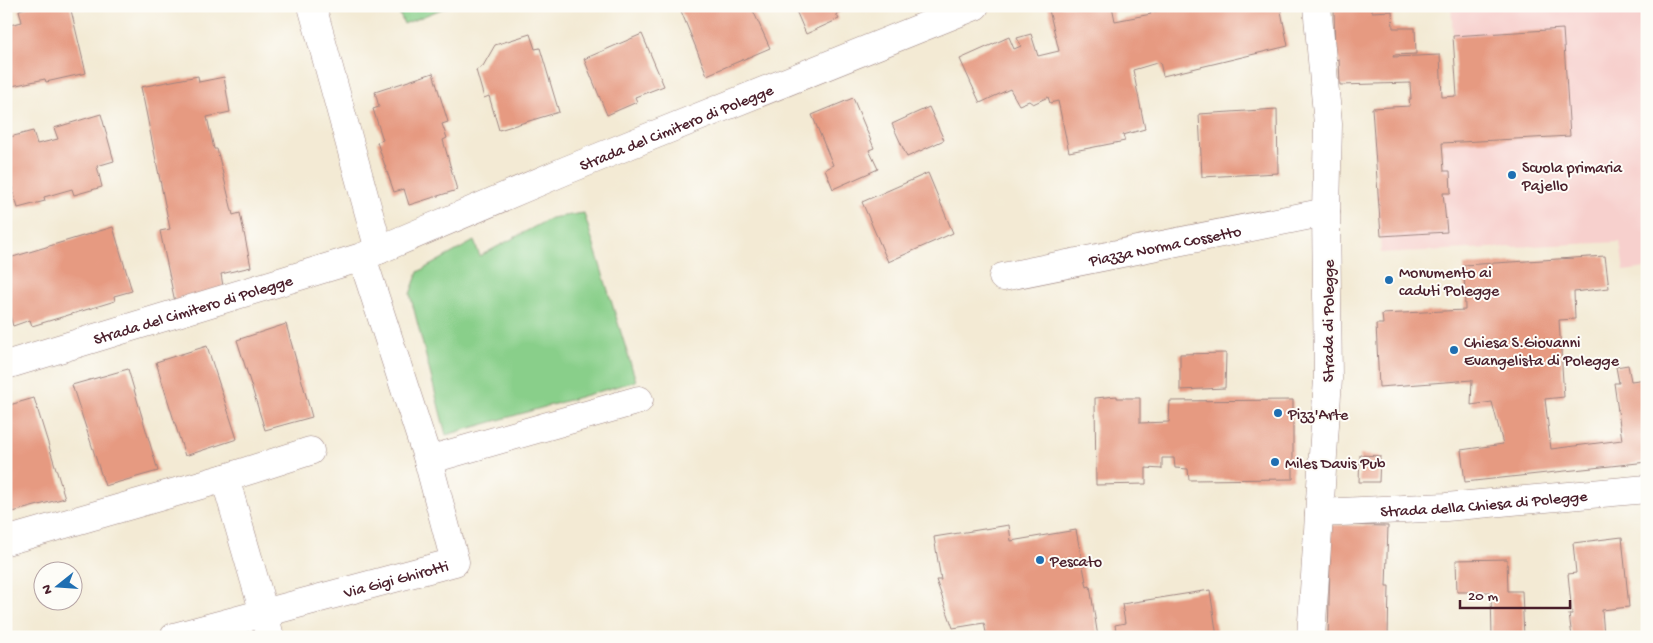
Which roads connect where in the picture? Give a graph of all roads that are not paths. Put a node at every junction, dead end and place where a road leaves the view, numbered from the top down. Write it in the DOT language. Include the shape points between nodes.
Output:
graph roads {
  1 [pos="312,6"];
  2 [pos="975,6"];
  3 [pos="1317,6"];
  4 [pos="1326,212"];
  5 [pos="371,254"];
  6 [pos="1003,277"];
  7 [pos="6,366"];
  8 [pos="639,400"];
  9 [pos="310,451"];
  10 [pos="428,460"];
  11 [pos="225,478"];
  12 [pos="1647,489"];
  13 [pos="1319,513"];
  14 [pos="6,541"];
  15 [pos="267,625"];
  16 [pos="174,637"];
  17 [pos="1311,637"];
  1 -- 5 [label="street"];
  2 -- 5 [label="street, Strada del Cimitero di Polegge" via="574,167"];
  3 -- 4 [label="street, Strada di Polegge" via="1328,124"];
  4 -- 6 [label="street, Piazza Norma Cossetto"];
  4 -- 13 [label="street, Strada di Polegge" via="1328,379"];
  5 -- 7 [label="street, Strada del Cimitero di Polegge"];
  5 -- 10 [label="street, Via Gigi Ghirotti"];
  8 -- 10 [label="street"];
  9 -- 11 [label="street"];
  10 -- 15 [label="street, Via Gigi Ghirotti" via="456,562"];
  11 -- 14 [label="street"];
  11 -- 15 [label="street"];
  12 -- 13 [label="street, Strada della Chiesa di Polegge" via="1446,507"];
  13 -- 17 [label="street, Strada di Polegge"];
  15 -- 16 [label="street, Via Gigi Ghirotti"];
}
